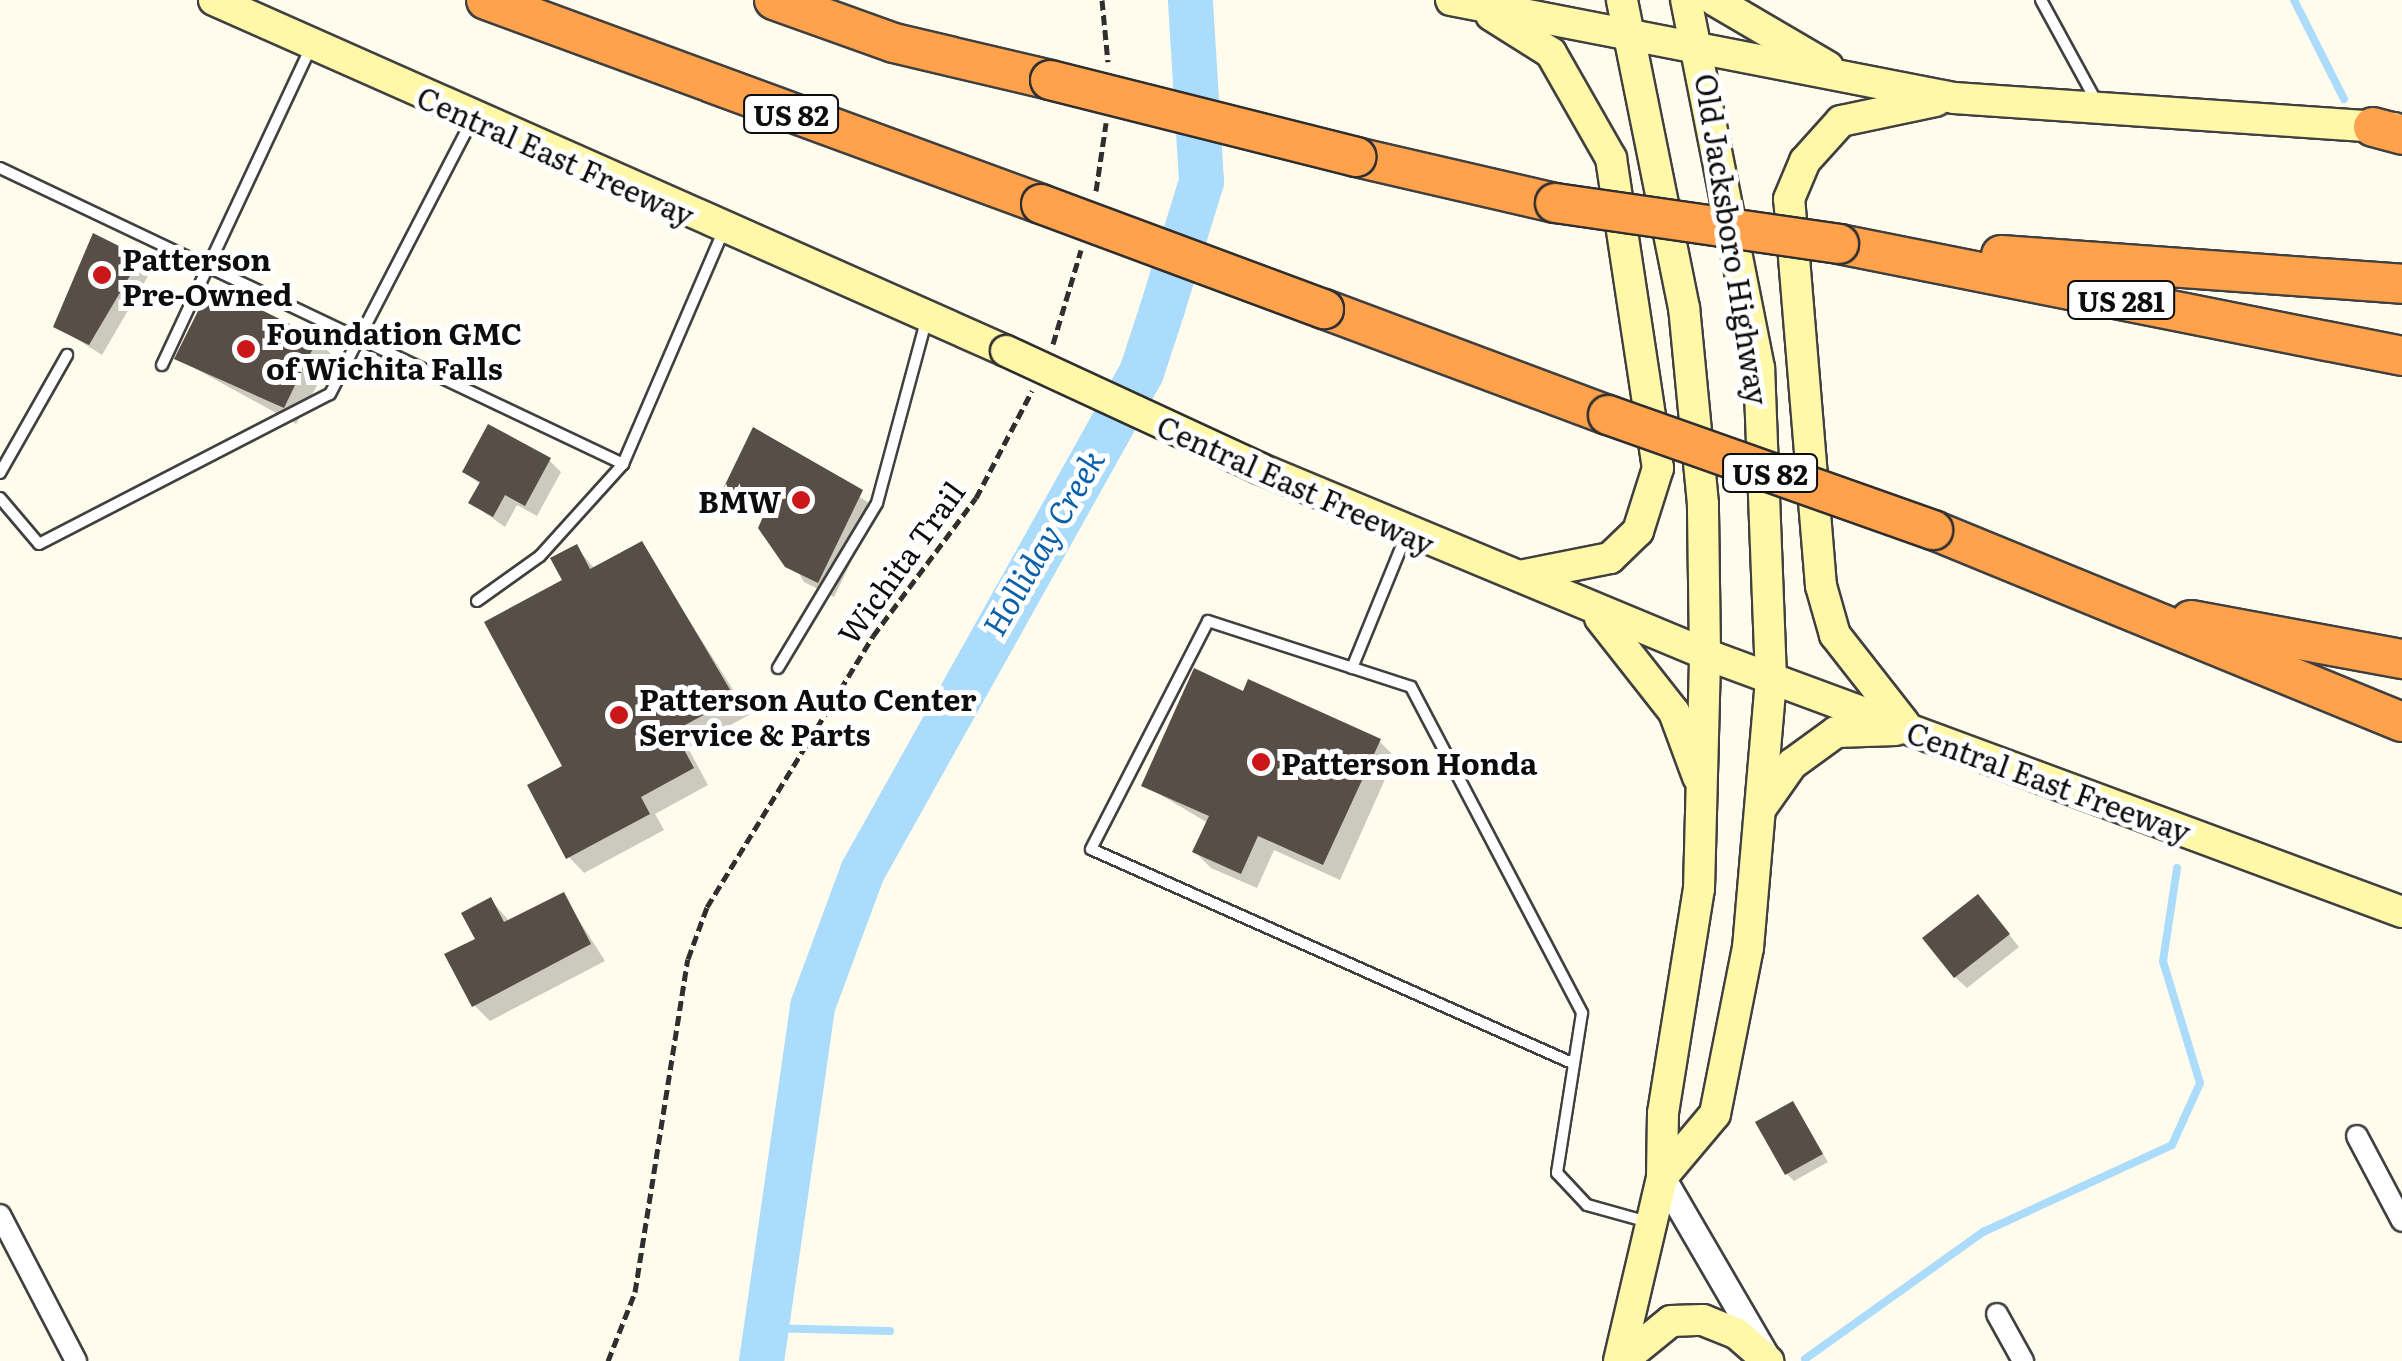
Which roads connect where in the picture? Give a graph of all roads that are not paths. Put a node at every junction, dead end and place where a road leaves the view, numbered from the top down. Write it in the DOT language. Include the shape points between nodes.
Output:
graph roads {
  1 [pos="214,0"];
  2 [pos="465,0"];
  3 [pos="486,0"];
  4 [pos="774,0"];
  5 [pos="1622,0"];
  6 [pos="1686,0"];
  7 [pos="1714,0"];
  8 [pos="2040,0"];
  9 [pos="1482,2"];
  10 [pos="541,24"];
  11 [pos="1632,39"];
  12 [pos="312,46"];
  13 [pos="1702,56"];
  14 [pos="1848,78"];
  15 [pos="1954,98"];
  16 [pos="2097,102"];
  17 [pos="473,118"];
  18 [pos="2392,130"];
  19 [pos="0,168"];
  20 [pos="724,230"];
  21 [pos="1839,244"];
  22 [pos="208,266"];
  23 [pos="2402,284"];
  24 [pos="926,320"];
  25 [pos="360,336"];
  26 [pos="67,355"];
  27 [pos="2402,356"];
  28 [pos="162,365"];
  29 [pos="623,464"];
  30 [pos="0,473"];
  31 [pos="0,498"];
  32 [pos="1406,536"];
  33 [pos="1512,577"];
  34 [pos="477,601"];
  35 [pos="2110,605"];
  36 [pos="1591,609"];
  37 [pos="1706,654"];
  38 [pos="2402,659"];
  39 [pos="778,668"];
  40 [pos="1352,668"];
  41 [pos="1771,678"];
  42 [pos="2402,722"];
  43 [pos="1909,729"];
  44 [pos="1703,792"];
  45 [pos="1761,808"];
  46 [pos="2402,912"];
  47 [pos="1572,1063"];
  48 [pos="2357,1136"];
  49 [pos="1662,1177"];
  50 [pos="0,1216"];
  51 [pos="2402,1222"];
  52 [pos="1654,1224"];
  53 [pos="1998,1314"];
  54 [pos="76,1361"];
  55 [pos="1621,1361"];
  56 [pos="1768,1361"];
  57 [pos="2023,1361"];
  1 -- 12 [label="main road, Central East Freeway"];
  2 -- 10 [label="highway, US 82"];
  3 -- 10 [label="highway"];
  4 -- 21 [label="highway, bridge" via="894,42 1555,203"];
  5 -- 11 [label="main road, Old Jacksboro Highway"];
  6 -- 13 [label="main road, Old Jacksboro Highway"];
  7 -- 14 [label="main road"];
  8 -- 16 [label="lane"];
  9 -- 11 [label="main road"];
  9 -- 33 [label="main road" via="1552,53 1610,158 1658,468 1638,530 1610,558"];
  10 -- 35 [label="highway, US 82, bridge" via="1933,530"];
  11 -- 13 [label="main road"];
  11 -- 37 [label="main road, Old Jacksboro Highway" via="1684,308 1704,504"];
  12 -- 17 [label="main road, Central East Freeway"];
  12 -- 22 [label="lane"];
  13 -- 14 [label="main road"];
  13 -- 41 [label="main road, Old Jacksboro Highway" via="1759,368"];
  14 -- 15 [label="main road"];
  15 -- 16 [label="main road"];
  15 -- 43 [label="main road" via="1841,121 1804,161 1790,199 1821,586 1844,650"];
  16 -- 18 [label="main road"];
  17 -- 20 [label="main road, Central East Freeway"];
  17 -- 25 [label="lane"];
  19 -- 22 [label="lane"];
  20 -- 24 [label="main road, Central East Freeway"];
  20 -- 29 [label="lane"];
  21 -- 23 [label="highway"];
  21 -- 27 [label="highway, US 281"];
  22 -- 25 [label="lane"];
  22 -- 28 [label="lane"];
  24 -- 32 [label="main road, Central East Freeway, bridge"];
  24 -- 39 [label="lane" via="878,503"];
  25 -- 29 [label="lane"];
  25 -- 31 [label="lane" via="330,394 39,544"];
  26 -- 30 [label="lane"];
  29 -- 34 [label="lane" via="540,556"];
  32 -- 33 [label="main road, Central East Freeway"];
  32 -- 40 [label="lane"];
  33 -- 36 [label="main road, Central East Freeway"];
  35 -- 38 [label="highway"];
  35 -- 42 [label="highway, US 82"];
  36 -- 37 [label="main road, Central East Freeway"];
  36 -- 44 [label="main road" via="1642,661 1674,712"];
  37 -- 41 [label="main road, Central East Freeway"];
  37 -- 44 [label="main road, Old Jacksboro Highway"];
  40 -- 47 [label="lane" via="1410,688 1582,1013"];
  40 -- 47 [label="lane" via="1208,621 1091,849"];
  41 -- 43 [label="main road, Central East Freeway"];
  41 -- 45 [label="main road, Old Jacksboro Highway"];
  43 -- 45 [label="main road" via="1836,732 1792,764"];
  43 -- 46 [label="main road, Central East Freeway"];
  44 -- 49 [label="main road, Old Jacksboro Highway"];
  45 -- 49 [label="main road, Old Jacksboro Highway" via="1748,948 1716,1114"];
  47 -- 52 [label="lane" via="1557,1174 1587,1205"];
  48 -- 51 [label="street"];
  49 -- 52 [label="main road, Old Jacksboro Highway"];
  49 -- 56 [label="street"];
  50 -- 54 [label="street"];
  52 -- 55 [label="main road, Old Jacksboro Highway"];
  53 -- 57 [label="street"];
  55 -- 56 [label="main road" via="1672,1321 1702,1320 1736,1332"];
}
